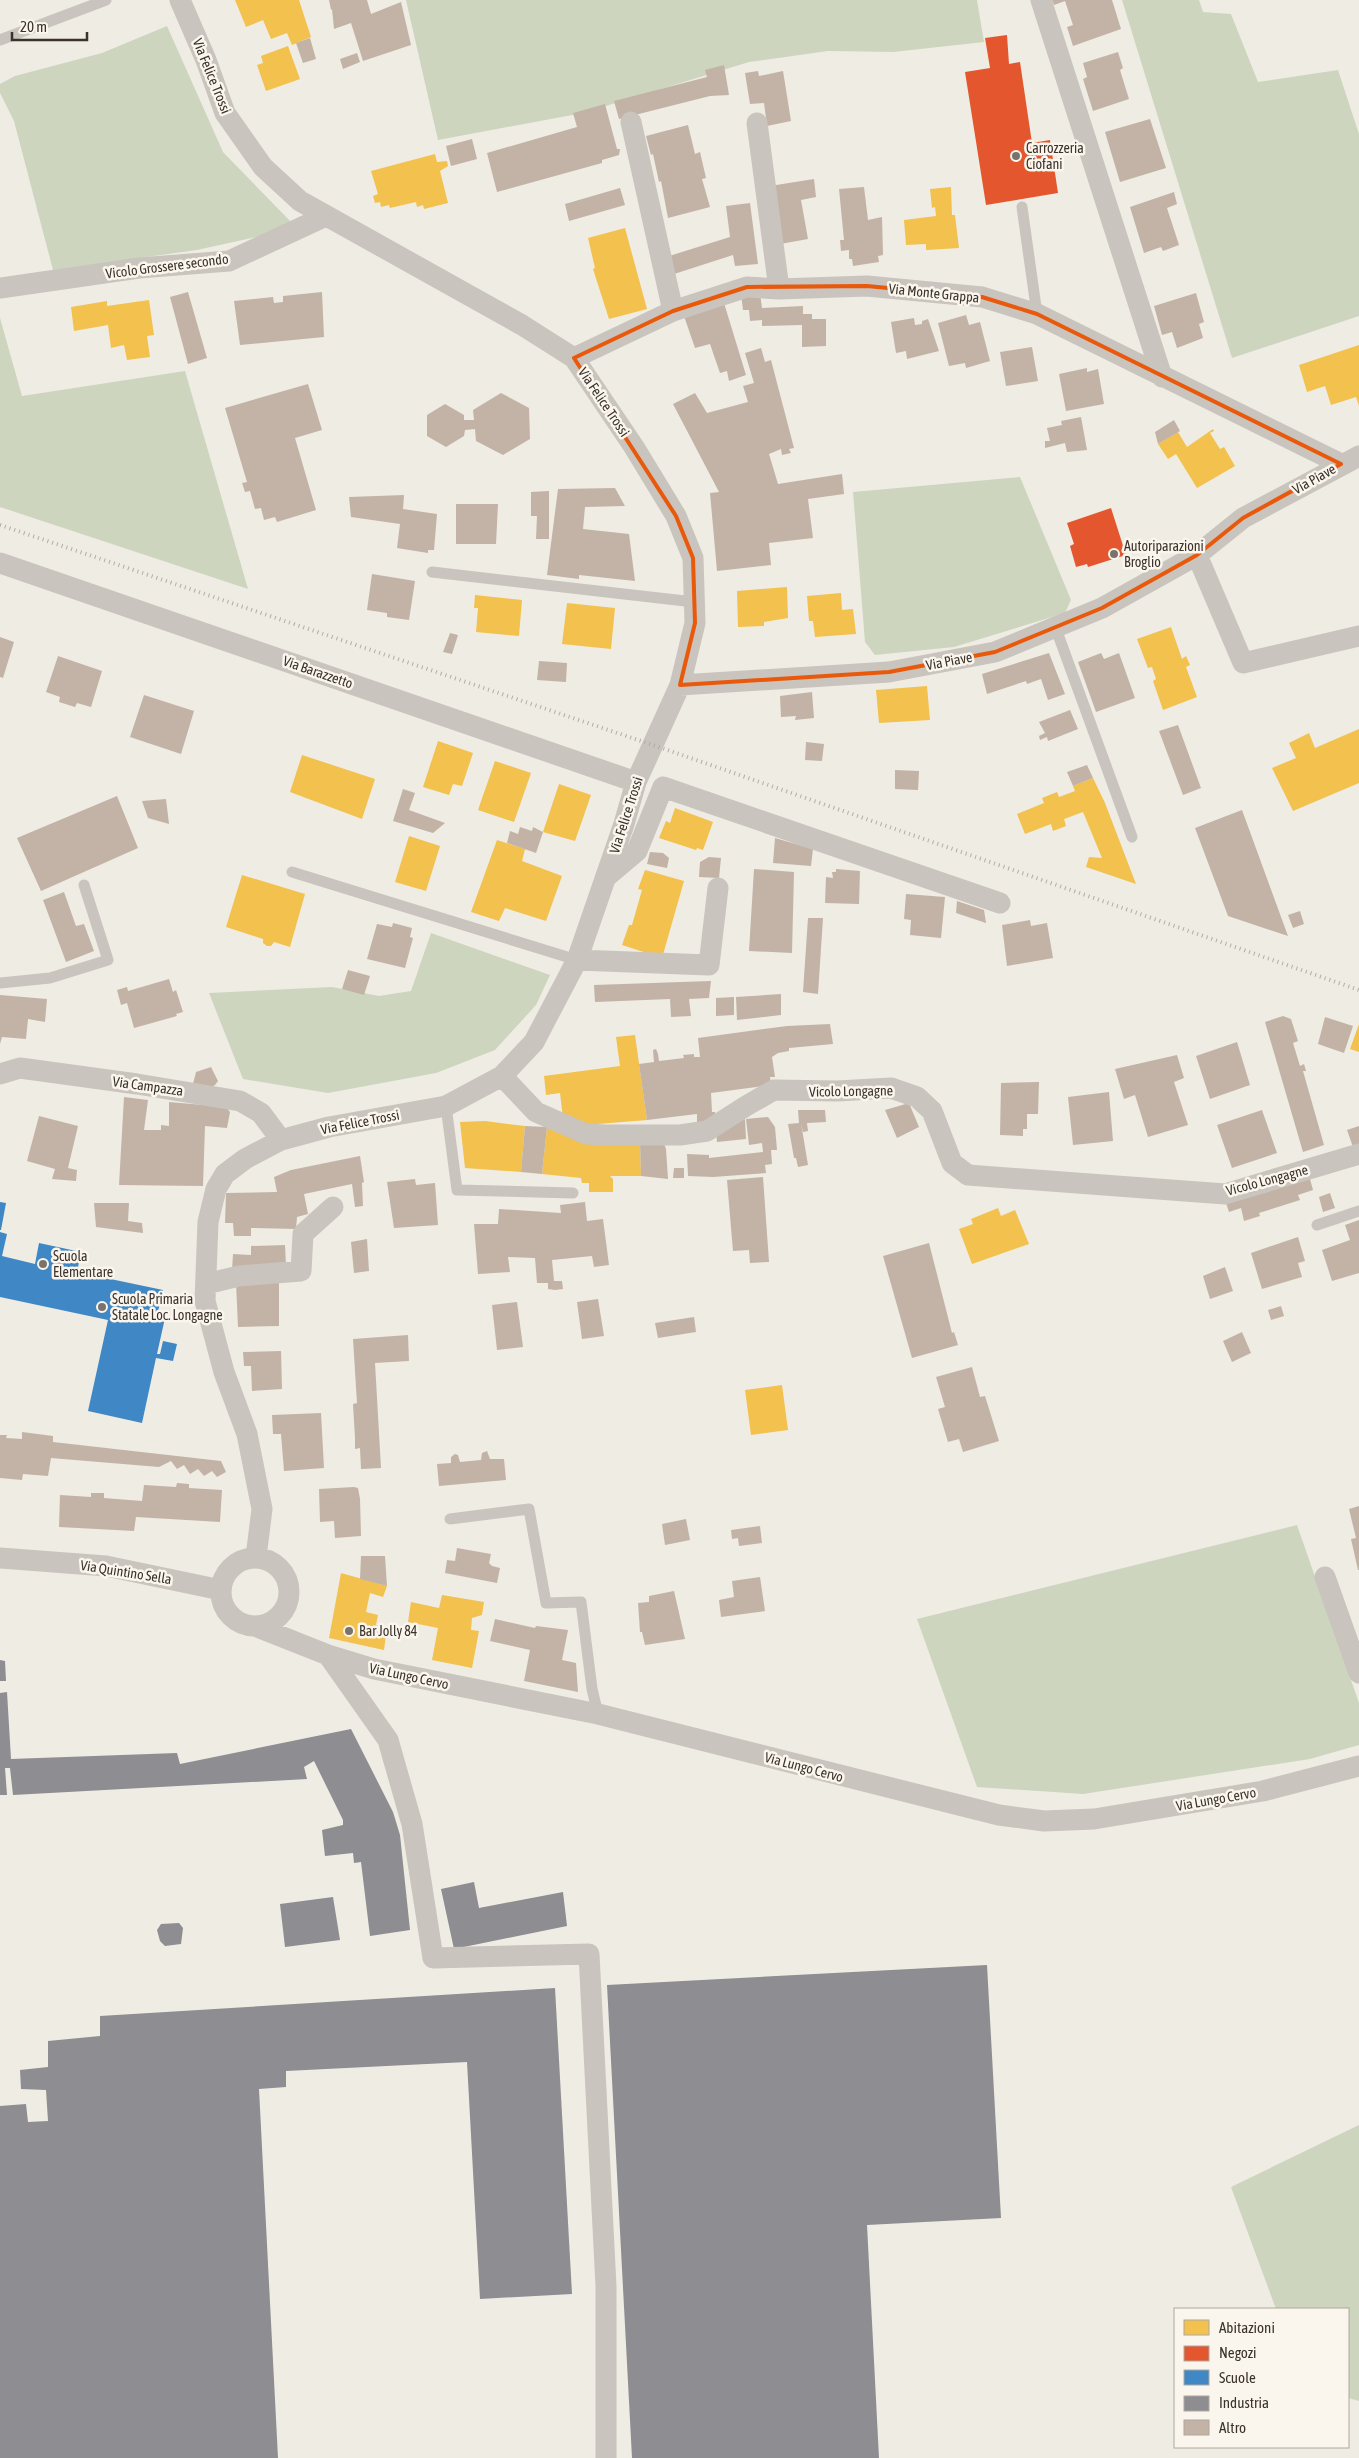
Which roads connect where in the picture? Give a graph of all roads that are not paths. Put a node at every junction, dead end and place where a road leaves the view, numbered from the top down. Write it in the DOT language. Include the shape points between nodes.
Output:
graph roads {
  1 [pos="106,0"];
  2 [pos="180,0"];
  3 [pos="1041,0"];
  4 [pos="0,40"];
  5 [pos="631,122"];
  6 [pos="757,123"];
  7 [pos="1022,207"];
  8 [pos="326,216"];
  9 [pos="0,288"];
  10 [pos="779,289"];
  11 [pos="673,311"];
  12 [pos="1038,314"];
  13 [pos="574,358"];
  14 [pos="1162,377"];
  15 [pos="1350,460"];
  16 [pos="1196,555"];
  17 [pos="0,563"];
  18 [pos="432,572"];
  19 [pos="694,602"];
  20 [pos="1056,629"];
  21 [pos="1359,636"];
  22 [pos="680,684"];
  23 [pos="636,782"];
  24 [pos="1132,837"];
  25 [pos="292,872"];
  26 [pos="604,879"];
  27 [pos="84,885"];
  28 [pos="718,888"];
  29 [pos="1000,903"];
  30 [pos="577,960"];
  31 [pos="0,983"];
  32 [pos="0,1074"];
  33 [pos="502,1076"];
  34 [pos="446,1106"];
  35 [pos="281,1140"];
  36 [pos="1359,1154"];
  37 [pos="573,1193"];
  38 [pos="332,1207"];
  39 [pos="1359,1211"];
  40 [pos="1317,1225"];
  41 [pos="206,1284"];
  42 [pos="450,1519"];
  43 [pos="256,1557"];
  44 [pos="0,1558"];
  45 [pos="1325,1577"];
  46 [pos="221,1590"];
  47 [pos="290,1595"];
  48 [pos="255,1626"];
  49 [pos="296,1643"];
  50 [pos="328,1655"];
  51 [pos="1359,1672"];
  52 [pos="598,1714"];
  53 [pos="1359,1766"];
  54 [pos="606,2458"];
  1 -- 4 [label="lane"];
  2 -- 8 [label="street, Via Felice Trossi" via="224,113 263,167 300,201"];
  3 -- 14 [label="street"];
  5 -- 11 [label="street"];
  6 -- 10 [label="street"];
  7 -- 12 [label="lane"];
  8 -- 9 [label="street, Vicolo Grossere secondo" via="229,261 139,268"];
  8 -- 13 [label="street, Via Felice Trossi" via="522,325"];
  10 -- 11 [label="street, Via Monte Grappa" via="747,287"];
  10 -- 12 [label="street, Via Monte Grappa" via="867,286 982,297"];
  11 -- 13 [label="street, Via Monte Grappa"];
  12 -- 14 [label="street, Via Monte Grappa"];
  13 -- 19 [label="street, Via Felice Trossi" via="676,516 693,558"];
  14 -- 15 [label="street, Via Monte Grappa"];
  15 -- 16 [label="street, Via Piave" via="1243,518"];
  16 -- 20 [label="street, Via Piave" via="1102,608"];
  16 -- 21 [label="street" via="1243,663"];
  17 -- 23 [label="street, Via Barazzetto"];
  18 -- 19 [label="lane"];
  19 -- 22 [label="street, Via Felice Trossi" via="696,623"];
  20 -- 22 [label="street, Via Piave" via="995,652 889,672"];
  20 -- 24 [label="lane"];
  22 -- 23 [label="street, Via Felice Trossi"];
  23 -- 26 [label="street, Via Felice Trossi"];
  25 -- 30 [label="lane"];
  26 -- 29 [label="street, Via Felice Trossi" via="637,851 663,787"];
  26 -- 30 [label="street, Via Felice Trossi"];
  27 -- 31 [label="lane" via="108,960 50,978"];
  28 -- 30 [label="street" via="709,964"];
  30 -- 33 [label="street, Via Felice Trossi" via="534,1042"];
  32 -- 35 [label="street, Via Campazza" via="20,1068 240,1101 261,1113"];
  33 -- 34 [label="street, Via Felice Trossi"];
  33 -- 36 [label="street, Vicolo Longagne" via="536,1112 586,1134 605,1135 680,1135 707,1131 774,1090 828,1092 891,1088 917,1097 932,1111 952,1163 968,1175 1225,1194"];
  34 -- 35 [label="street, Via Felice Trossi" via="330,1126"];
  34 -- 37 [label="lane" via="457,1190"];
  35 -- 41 [label="street, Via Felice Trossi" via="225,1174 216,1189 208,1222"];
  38 -- 41 [label="street" via="303,1234 301,1271 239,1276"];
  39 -- 40 [label="lane"];
  41 -- 43 [label="street, Via Felice Trossi" via="205,1302 224,1372 247,1434 262,1509"];
  42 -- 52 [label="lane" via="529,1509 546,1603 581,1602"];
  43 -- 46 [label="street" via="232,1567 223,1580"];
  43 -- 47 [label="street" via="277,1564 285,1573"];
  44 -- 46 [label="street, Via Quintino Sella" via="106,1566"];
  45 -- 51 [label="street"];
  46 -- 48 [label="street" via="222,1601 230,1615 244,1624"];
  47 -- 48 [label="street" via="278,1617 265,1625"];
  47 -- 49 [label="street"];
  48 -- 49 [label="street, Via Lungo Cervo"];
  49 -- 50 [label="street, Via Lungo Cervo"];
  50 -- 52 [label="street, Via Lungo Cervo" via="374,1669"];
  50 -- 54 [label="street" via="388,1740 412,1824 433,1958 590,1954 606,2286"];
  52 -- 53 [label="street, Via Lungo Cervo" via="999,1815 1044,1821 1108,1818 1262,1791"];
}
